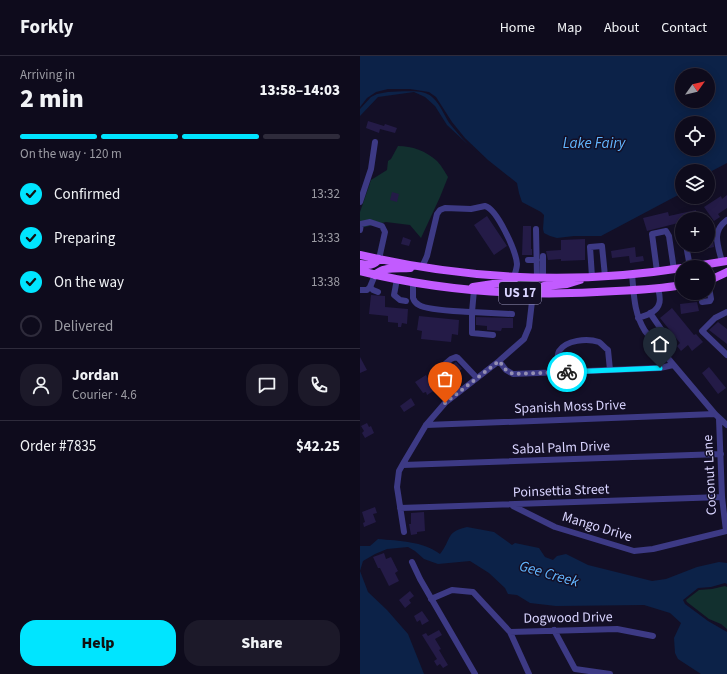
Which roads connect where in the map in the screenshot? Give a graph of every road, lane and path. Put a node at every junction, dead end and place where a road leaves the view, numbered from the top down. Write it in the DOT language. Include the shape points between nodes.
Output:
graph roads {
  1 [pos="376,142"];
  2 [pos="360,202"];
  3 [pos="727,220"];
  4 [pos="360,225"];
  5 [pos="536,229"];
  6 [pos="360,255"];
  7 [pos="543,256"];
  8 [pos="379,259"];
  9 [pos="528,260"];
  10 [pos="537,260"];
  11 [pos="676,260"];
  12 [pos="725,261"];
  13 [pos="715,263"];
  14 [pos="360,264"];
  15 [pos="422,267"];
  16 [pos="675,269"];
  17 [pos="360,271"];
  18 [pos="657,271"];
  19 [pos="727,272"];
  20 [pos="632,274"];
  21 [pos="375,275"];
  22 [pos="605,276"];
  23 [pos="514,277"];
  24 [pos="540,277"];
  25 [pos="593,277"];
  26 [pos="715,278"];
  27 [pos="727,278"];
  28 [pos="397,279"];
  29 [pos="715,280"];
  30 [pos="413,282"];
  31 [pos="675,286"];
  32 [pos="370,287"];
  33 [pos="658,288"];
  34 [pos="461,289"];
  35 [pos="360,290"];
  36 [pos="474,290"];
  37 [pos="633,290"];
  38 [pos="378,292"];
  39 [pos="534,293"];
  40 [pos="710,300"];
  41 [pos="406,301"];
  42 [pos="702,302"];
  43 [pos="472,312"];
  44 [pos="727,312"];
  45 [pos="650,313"];
  46 [pos="512,314"];
  47 [pos="638,318"];
  48 [pos="493,335"];
  49 [pos="662,351"];
  50 [pos="727,355"];
  51 [pos="499,361"];
  52 [pos="673,365"];
  53 [pos="610,370"];
  54 [pos="557,373"];
  55 [pos="477,378"];
  56 [pos="460,391"];
  57 [pos="717,416"];
  58 [pos="426,424"];
  59 [pos="727,425"];
  60 [pos="720,454"];
  61 [pos="402,466"];
  62 [pos="724,479"];
  63 [pos="722,497"];
  64 [pos="512,505"];
  65 [pos="400,508"];
  66 [pos="726,531"];
  67 [pos="404,532"];
  68 [pos="412,562"];
  69 [pos="431,599"];
  70 [pos="554,630"];
  71 [pos="510,632"];
  72 [pos="653,636"];
  73 [pos="475,674"];
  74 [pos="529,674"];
  75 [pos="610,674"];
  1 -- 2 [label="street" via="371,169"];
  3 -- 12 [label="street" via="718,229 717,234"];
  4 -- 8 [label="street" via="370,222 382,226 385,232"];
  5 -- 10 [label="street"];
  6 -- 8 [label="main road, US 17"];
  7 -- 24 [label="street"];
  8 -- 14 [label="main road" via="372,265"];
  8 -- 15 [label="main road, US 17"];
  9 -- 10 [label="street"];
  10 -- 24 [label="street"];
  11 -- 18 [label="street" via="666,231 652,234"];
  12 -- 13 [label="main road"];
  15 -- 21 [label="main road" via="385,269"];
  15 -- 23 [label="main road, US 17"];
  15 -- 23 [label="street" via="440,210 485,206 492,209 510,240 517,264"];
  16 -- 18 [label="main road, US 17"];
  17 -- 21 [label="main road, US 17"];
  18 -- 20 [label="main road, US 17"];
  19 -- 26 [label="main road"];
  20 -- 22 [label="main road, US 17"];
  20 -- 37 [label="street"];
  21 -- 28 [label="main road, US 17"];
  21 -- 32 [label="street"];
  22 -- 25 [label="main road, US 17"];
  22 -- 25 [label="street" via="602,246 590,247"];
  23 -- 24 [label="main road, US 17"];
  23 -- 34 [label="main road" via="514,280 508,283"];
  24 -- 25 [label="main road, US 17"];
  25 -- 39 [label="main road" via="566,284 544,286"];
  27 -- 29 [label="main road"];
  28 -- 30 [label="main road, US 17"];
  28 -- 41 [label="street" via="394,295"];
  30 -- 34 [label="main road, US 17"];
  30 -- 43 [label="street" via="413,298 420,306"];
  31 -- 33 [label="main road, US 17"];
  32 -- 35 [label="street" via="367,290"];
  32 -- 38 [label="street"];
  33 -- 37 [label="main road, US 17"];
  33 -- 45 [label="street" via="660,303"];
  34 -- 36 [label="main road, US 17"];
  36 -- 39 [label="main road, US 17"];
  36 -- 43 [label="street"];
  37 -- 39 [label="main road, US 17"];
  37 -- 47 [label="street"];
  39 -- 51 [label="street" via="527,333 520,344"];
  40 -- 42 [label="street"];
  43 -- 46 [label="street"];
  43 -- 48 [label="street" via="472,333"];
  44 -- 50 [label="street" via="715,318 702,331"];
  45 -- 47 [label="street"];
  45 -- 49 [label="street" via="670,342"];
  47 -- 49 [label="street" via="645,332"];
  49 -- 52 [label="street"];
  51 -- 54 [label="street" via="513,374"];
  51 -- 55 [label="street"];
  52 -- 53 [label="street"];
  52 -- 57 [label="street"];
  53 -- 54 [label="street"];
  53 -- 54 [label="street" via="608,350 600,343 575,341 564,345 558,353"];
  55 -- 56 [label="street"];
  55 -- 56 [label="street" via="458,358 451,359 439,371"];
  56 -- 58 [label="street"];
  57 -- 58 [label="street, Spanish Moss Drive"];
  57 -- 59 [label="street"];
  57 -- 60 [label="street, Coconut Lane"];
  58 -- 61 [label="street"];
  60 -- 61 [label="street, Sabal Palm Drive"];
  60 -- 62 [label="street, Coconut Lane"];
  61 -- 65 [label="street" via="397,487"];
  62 -- 63 [label="street, Coconut Lane"];
  63 -- 64 [label="street, Poinsettia Street"];
  63 -- 66 [label="street, Coconut Lane"];
  64 -- 65 [label="street, Poinsettia Street"];
  64 -- 66 [label="street, Mango Drive" via="555,527 634,551 653,549"];
  65 -- 67 [label="street"];
  68 -- 69 [label="street"];
  69 -- 71 [label="street, Dogwood Drive" via="452,590 473,592"];
  69 -- 73 [label="street"];
  70 -- 71 [label="street, Dogwood Drive"];
  70 -- 72 [label="street, Dogwood Drive" via="617,629"];
  70 -- 75 [label="street" via="575,669"];
  71 -- 74 [label="street"];
}
